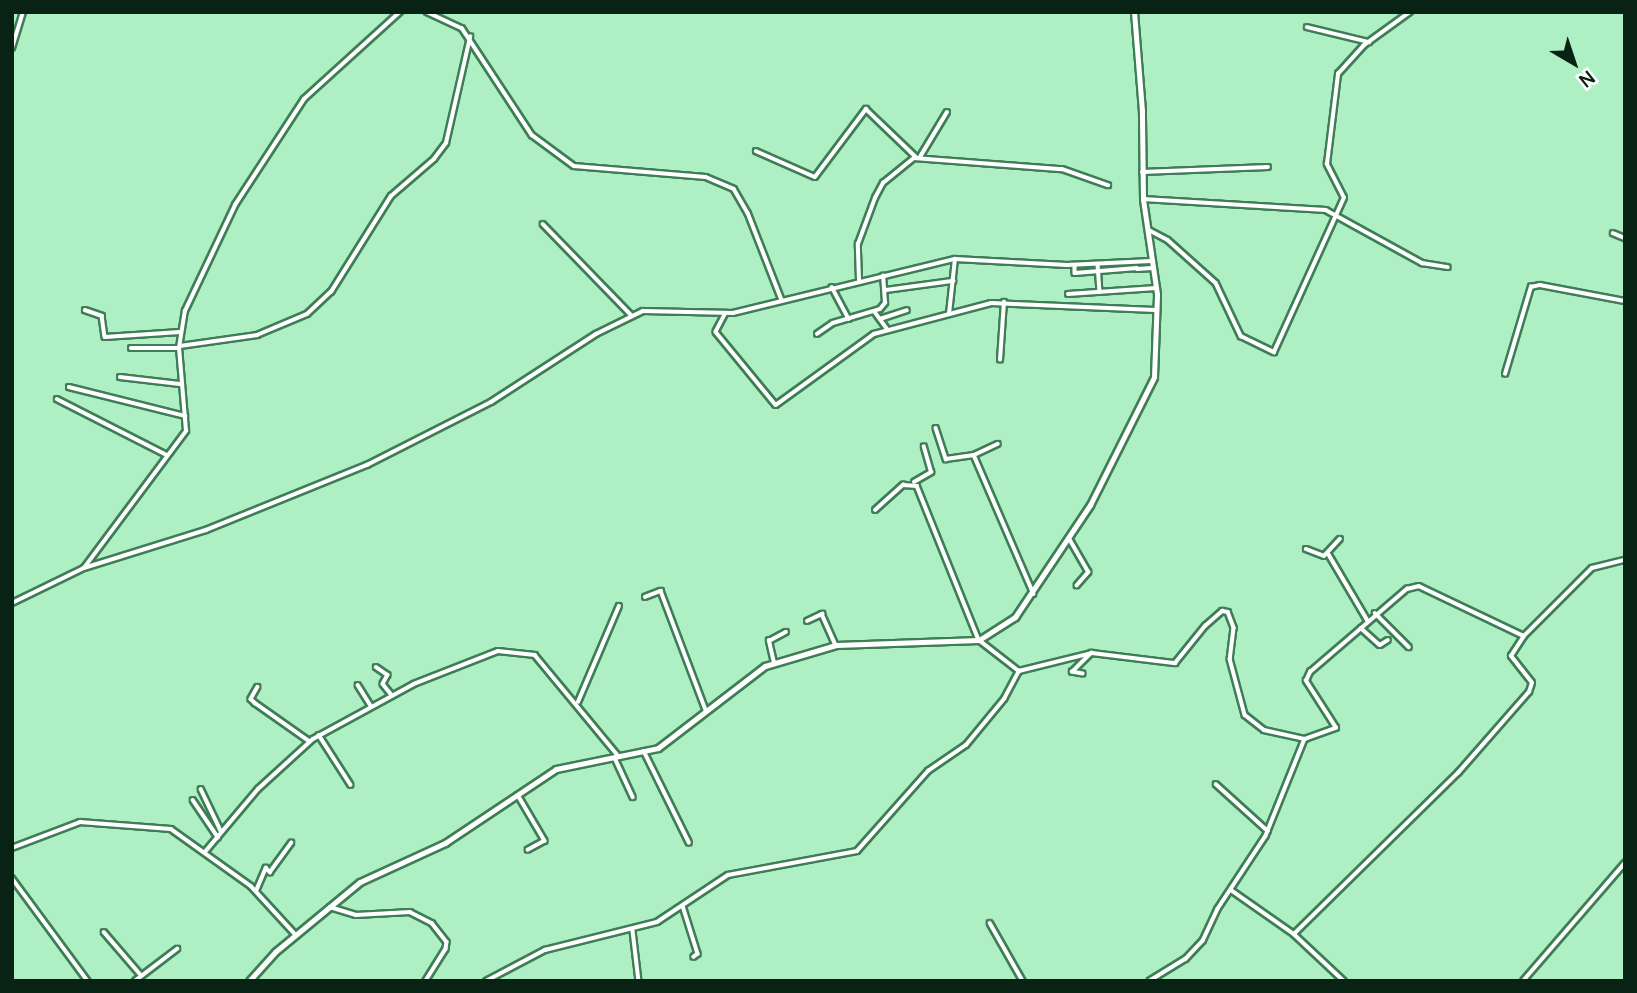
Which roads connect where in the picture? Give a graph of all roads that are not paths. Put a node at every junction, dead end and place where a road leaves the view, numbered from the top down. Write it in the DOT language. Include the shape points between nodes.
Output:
graph roads {
  1 [pos="23,12"];
  2 [pos="400,12"];
  3 [pos="427,12"];
  4 [pos="447,12"];
  5 [pos="1134,12"];
  6 [pos="1410,12"];
  7 [pos="447,19"];
  8 [pos="1307,27"];
  9 [pos="470,37"];
  10 [pos="1368,42"];
  11 [pos="12,48"];
  12 [pos="947,112"];
  13 [pos="756,151"];
  14 [pos="918,157"];
  15 [pos="1268,167"];
  16 [pos="1142,172"];
  17 [pos="1108,186"];
  18 [pos="1143,199"];
  19 [pos="1337,214"];
  20 [pos="543,223"];
  21 [pos="1149,230"];
  22 [pos="1613,233"];
  23 [pos="1625,238"];
  24 [pos="956,259"];
  25 [pos="1154,261"];
  26 [pos="1136,262"];
  27 [pos="1098,264"];
  28 [pos="1075,265"];
  29 [pos="1448,267"];
  30 [pos="1137,268"];
  31 [pos="1154,268"];
  32 [pos="1099,272"];
  33 [pos="883,276"];
  34 [pos="859,280"];
  35 [pos="953,281"];
  36 [pos="832,287"];
  37 [pos="1156,288"];
  38 [pos="884,290"];
  39 [pos="1100,292"];
  40 [pos="1068,294"];
  41 [pos="782,300"];
  42 [pos="1625,301"];
  43 [pos="1004,302"];
  44 [pos="85,310"];
  45 [pos="907,310"];
  46 [pos="1157,311"];
  47 [pos="875,312"];
  48 [pos="726,313"];
  49 [pos="949,314"];
  50 [pos="632,316"];
  51 [pos="880,318"];
  52 [pos="849,319"];
  53 [pos="889,330"];
  54 [pos="180,332"];
  55 [pos="817,334"];
  56 [pos="179,347"];
  57 [pos="131,348"];
  58 [pos="1000,360"];
  59 [pos="1504,374"];
  60 [pos="120,377"];
  61 [pos="180,384"];
  62 [pos="69,387"];
  63 [pos="98,392"];
  64 [pos="57,400"];
  65 [pos="185,415"];
  66 [pos="936,428"];
  67 [pos="998,444"];
  68 [pos="924,447"];
  69 [pos="167,455"];
  70 [pos="974,455"];
  71 [pos="914,482"];
  72 [pos="874,510"];
  73 [pos="1069,538"];
  74 [pos="1340,539"];
  75 [pos="1306,549"];
  76 [pos="1328,553"];
  77 [pos="1625,560"];
  78 [pos="84,568"];
  79 [pos="1077,586"];
  80 [pos="1034,594"];
  81 [pos="645,597"];
  82 [pos="12,603"];
  83 [pos="619,606"];
  84 [pos="1375,613"];
  85 [pos="807,621"];
  86 [pos="1368,621"];
  87 [pos="1361,628"];
  88 [pos="786,632"];
  89 [pos="1524,636"];
  90 [pos="979,640"];
  91 [pos="1388,640"];
  92 [pos="836,645"];
  93 [pos="1409,648"];
  94 [pos="1092,653"];
  95 [pos="774,663"];
  96 [pos="376,667"];
  97 [pos="1019,671"];
  98 [pos="1083,674"];
  99 [pos="358,685"];
  100 [pos="258,687"];
  101 [pos="392,695"];
  102 [pos="578,702"];
  103 [pos="371,706"];
  104 [pos="706,710"];
  105 [pos="319,735"];
  106 [pos="1305,739"];
  107 [pos="309,741"];
  108 [pos="644,751"];
  109 [pos="615,755"];
  110 [pos="1216,784"];
  111 [pos="351,785"];
  112 [pos="201,789"];
  113 [pos="517,794"];
  114 [pos="633,797"];
  115 [pos="193,800"];
  116 [pos="1268,831"];
  117 [pos="222,832"];
  118 [pos="218,837"];
  119 [pos="689,842"];
  120 [pos="291,843"];
  121 [pos="12,848"];
  122 [pos="528,850"];
  123 [pos="205,852"];
  124 [pos="1625,863"];
  125 [pos="12,878"];
  126 [pos="1231,890"];
  127 [pos="256,891"];
  128 [pos="329,906"];
  129 [pos="683,906"];
  130 [pos="990,923"];
  131 [pos="633,930"];
  132 [pos="104,932"];
  133 [pos="295,934"];
  134 [pos="1294,934"];
  135 [pos="177,949"];
  136 [pos="694,957"];
  137 [pos="141,975"];
  138 [pos="88,981"];
  139 [pos="135,981"];
  140 [pos="248,981"];
  141 [pos="426,981"];
  142 [pos="486,981"];
  143 [pos="639,981"];
  144 [pos="1023,981"];
  145 [pos="1150,981"];
  146 [pos="1344,981"];
  147 [pos="1523,981"];
  1 -- 11 [label="street"];
  2 -- 54 [label="street" via="299,106 255,172 200,270"];
  3 -- 7 [label="street"];
  4 -- 7 [label="street"];
  5 -- 16 [label="street"];
  6 -- 10 [label="street"];
  7 -- 9 [label="street"];
  8 -- 10 [label="street"];
  9 -- 41 [label="street" via="532,135 574,166 706,177 734,189"];
  9 -- 56 [label="street" via="446,143 391,196 331,292 307,314 257,335"];
  10 -- 19 [label="street" via="1341,68 1335,82 1326,164 1343,193"];
  12 -- 14 [label="street"];
  13 -- 14 [label="street" via="815,177 866,109"];
  14 -- 17 [label="street" via="940,163 1062,169"];
  14 -- 34 [label="street" via="883,183 875,198 858,244"];
  15 -- 16 [label="street"];
  16 -- 18 [label="street"];
  18 -- 19 [label="street"];
  18 -- 21 [label="street"];
  19 -- 21 [label="street" via="1274,352 1241,336 1216,284 1168,240"];
  19 -- 29 [label="street" via="1422,263"];
  20 -- 50 [label="street"];
  21 -- 25 [label="street"];
  22 -- 23 [label="street"];
  24 -- 28 [label="street"];
  24 -- 33 [label="street"];
  24 -- 35 [label="street"];
  25 -- 26 [label="street"];
  25 -- 31 [label="street"];
  26 -- 27 [label="street"];
  26 -- 30 [label="street"];
  27 -- 28 [label="street"];
  27 -- 32 [label="street"];
  28 -- 32 [label="street" via="1075,273"];
  30 -- 31 [label="street"];
  30 -- 32 [label="street"];
  31 -- 37 [label="street"];
  32 -- 39 [label="street"];
  33 -- 34 [label="street"];
  33 -- 38 [label="street"];
  34 -- 36 [label="street"];
  35 -- 38 [label="street"];
  35 -- 49 [label="street"];
  36 -- 41 [label="street"];
  36 -- 52 [label="street"];
  37 -- 39 [label="street"];
  37 -- 46 [label="street"];
  38 -- 47 [label="street" via="883,307"];
  39 -- 40 [label="street"];
  41 -- 48 [label="street"];
  42 -- 59 [label="street" via="1540,285 1531,288"];
  43 -- 46 [label="street"];
  43 -- 49 [label="street"];
  43 -- 58 [label="street"];
  44 -- 54 [label="street" via="102,316 104,337"];
  45 -- 51 [label="street"];
  46 -- 73 [label="street" via="1158,355 1148,395"];
  47 -- 51 [label="street"];
  47 -- 52 [label="street"];
  48 -- 50 [label="street" via="655,309"];
  48 -- 53 [label="street" via="716,332 776,405 861,341"];
  49 -- 53 [label="street"];
  50 -- 78 [label="street" via="596,334 508,393 367,465 206,530"];
  51 -- 53 [label="street"];
  52 -- 55 [label="street"];
  54 -- 56 [label="street"];
  56 -- 57 [label="street"];
  56 -- 61 [label="street"];
  60 -- 61 [label="street"];
  61 -- 65 [label="street"];
  62 -- 65 [label="street"];
  63 -- 65 [label="street"];
  64 -- 69 [label="street"];
  65 -- 69 [label="street" via="186,431"];
  66 -- 70 [label="street" via="946,459"];
  67 -- 70 [label="street"];
  68 -- 71 [label="street" via="932,472"];
  69 -- 78 [label="street"];
  70 -- 80 [label="street"];
  71 -- 72 [label="street" via="897,488"];
  71 -- 90 [label="street"];
  73 -- 79 [label="street" via="1089,572"];
  73 -- 80 [label="street"];
  74 -- 76 [label="street"];
  75 -- 76 [label="street" via="1324,556"];
  76 -- 86 [label="street"];
  77 -- 89 [label="street" via="1592,568"];
  78 -- 82 [label="street"];
  80 -- 90 [label="street" via="1015,617"];
  81 -- 104 [label="street" via="661,591"];
  83 -- 102 [label="street"];
  84 -- 86 [label="street"];
  84 -- 89 [label="street" via="1419,586"];
  84 -- 93 [label="street"];
  85 -- 92 [label="street" via="822,614"];
  86 -- 87 [label="street"];
  87 -- 91 [label="street" via="1380,645"];
  87 -- 106 [label="street" via="1308,676 1306,681 1336,728"];
  88 -- 95 [label="street" via="769,641"];
  89 -- 134 [label="street" via="1511,656 1532,682 1529,692 1458,773"];
  90 -- 92 [label="street"];
  90 -- 97 [label="street"];
  92 -- 95 [label="street"];
  94 -- 97 [label="street"];
  94 -- 98 [label="street" via="1072,672"];
  94 -- 106 [label="street" via="1175,663 1205,626 1222,611 1228,612 1234,628 1230,659 1245,715 1264,730"];
  95 -- 104 [label="street" via="752,673"];
  96 -- 101 [label="street" via="388,674 383,684"];
  97 -- 129 [label="street" via="1004,699 966,745 928,771 857,851 728,875"];
  99 -- 103 [label="street"];
  100 -- 107 [label="street" via="251,699"];
  101 -- 102 [label="street" via="498,651 526,651"];
  101 -- 103 [label="street"];
  102 -- 109 [label="street"];
  103 -- 105 [label="street"];
  104 -- 108 [label="street" via="670,741"];
  105 -- 107 [label="street"];
  105 -- 111 [label="street"];
  106 -- 116 [label="street"];
  107 -- 117 [label="street" via="258,789"];
  108 -- 109 [label="street"];
  108 -- 119 [label="street"];
  109 -- 113 [label="street" via="571,763"];
  109 -- 114 [label="street"];
  110 -- 116 [label="street"];
  112 -- 117 [label="street"];
  113 -- 122 [label="street" via="545,841"];
  113 -- 128 [label="street" via="475,826 360,882"];
  115 -- 118 [label="street"];
  116 -- 126 [label="street"];
  117 -- 118 [label="street"];
  118 -- 123 [label="street"];
  120 -- 127 [label="street" via="270,872 266,868"];
  121 -- 123 [label="street" via="92,822 171,829"];
  123 -- 127 [label="street"];
  124 -- 147 [label="street"];
  125 -- 138 [label="street"];
  126 -- 134 [label="street"];
  126 -- 145 [label="street" via="1196,951"];
  127 -- 133 [label="street"];
  128 -- 133 [label="street"];
  128 -- 141 [label="street" via="356,915 410,912 432,923 447,942"];
  129 -- 131 [label="street"];
  129 -- 136 [label="street" via="698,954"];
  130 -- 144 [label="street"];
  131 -- 142 [label="street" via="545,950"];
  131 -- 143 [label="street"];
  132 -- 137 [label="street"];
  133 -- 140 [label="street"];
  134 -- 146 [label="street"];
  135 -- 137 [label="street"];
  137 -- 139 [label="street"];
}
